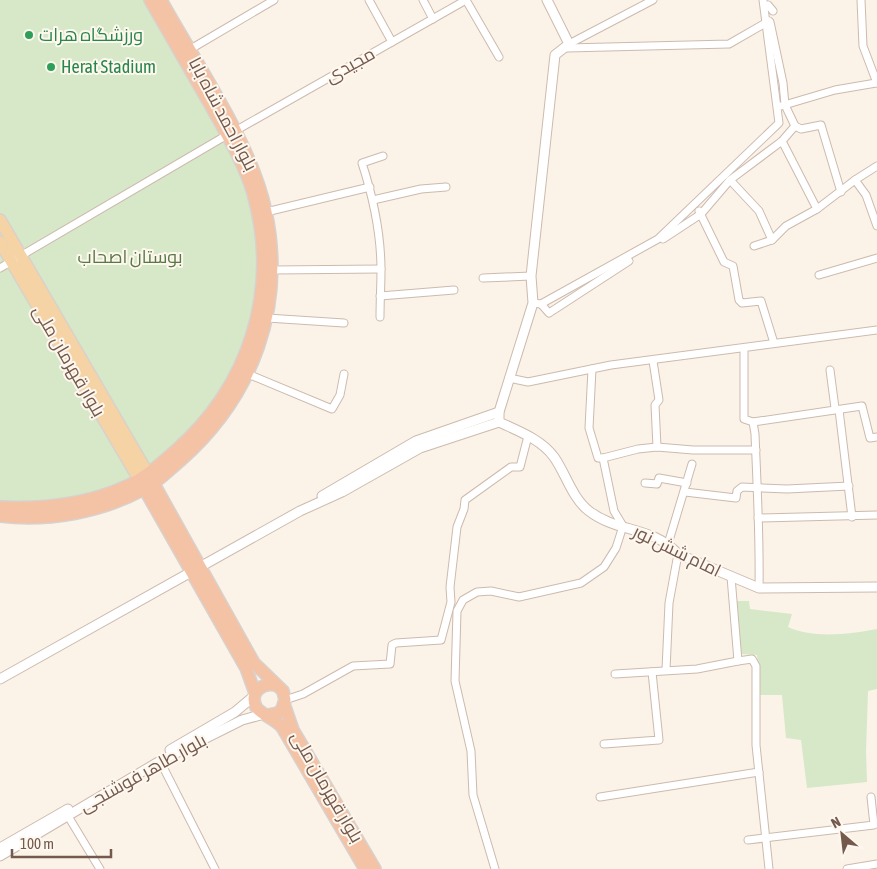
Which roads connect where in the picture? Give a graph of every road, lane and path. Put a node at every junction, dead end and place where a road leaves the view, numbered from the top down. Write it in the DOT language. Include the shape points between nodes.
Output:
graph roads {
  1 [pos="150,0"];
  2 [pos="274,0"];
  3 [pos="369,0"];
  4 [pos="423,0"];
  5 [pos="466,0"];
  6 [pos="547,0"];
  7 [pos="653,0"];
  8 [pos="861,0"];
  9 [pos="163,1"];
  10 [pos="768,4"];
  11 [pos="433,19"];
  12 [pos="768,21"];
  13 [pos="392,42"];
  14 [pos="568,46"];
  15 [pos="189,50"];
  16 [pos="498,57"];
  17 [pos="876,83"];
  18 [pos="781,106"];
  19 [pos="795,126"];
  20 [pos="231,133"];
  21 [pos="782,141"];
  22 [pos="382,156"];
  23 [pos="877,166"];
  24 [pos="730,180"];
  25 [pos="856,180"];
  26 [pos="370,187"];
  27 [pos="446,188"];
  28 [pos="841,192"];
  29 [pos="372,200"];
  30 [pos="695,205"];
  31 [pos="817,209"];
  32 [pos="266,212"];
  33 [pos="701,214"];
  34 [pos="0,220"];
  35 [pos="877,226"];
  36 [pos="772,240"];
  37 [pos="0,242"];
  38 [pos="754,246"];
  39 [pos="16,258"];
  40 [pos="877,258"];
  41 [pos="0,268"];
  42 [pos="382,269"];
  43 [pos="272,270"];
  44 [pos="531,276"];
  45 [pos="820,276"];
  46 [pos="483,278"];
  47 [pos="454,290"];
  48 [pos="380,296"];
  49 [pos="537,303"];
  50 [pos="380,317"];
  51 [pos="266,318"];
  52 [pos="344,323"];
  53 [pos="877,330"];
  54 [pos="774,344"];
  55 [pos="744,348"];
  56 [pos="653,361"];
  57 [pos="592,369"];
  58 [pos="830,370"];
  59 [pos="248,374"];
  60 [pos="344,374"];
  61 [pos="510,378"];
  62 [pos="835,408"];
  63 [pos="499,412"];
  64 [pos="499,422"];
  65 [pos="753,422"];
  66 [pos="528,436"];
  67 [pos="877,437"];
  68 [pos="657,447"];
  69 [pos="756,450"];
  70 [pos="603,458"];
  71 [pos="692,464"];
  72 [pos="146,482"];
  73 [pos="646,483"];
  74 [pos="686,483"];
  75 [pos="850,486"];
  76 [pos="757,488"];
  77 [pos="685,492"];
  78 [pos="0,507"];
  79 [pos="300,511"];
  80 [pos="877,515"];
  81 [pos="0,516"];
  82 [pos="852,517"];
  83 [pos="758,518"];
  84 [pos="623,526"];
  85 [pos="668,544"];
  86 [pos="678,554"];
  87 [pos="196,569"];
  88 [pos="731,577"];
  89 [pos="759,588"];
  90 [pos="877,588"];
  91 [pos="455,639"];
  92 [pos="441,640"];
  93 [pos="738,660"];
  94 [pos="666,670"];
  95 [pos="652,672"];
  96 [pos="615,674"];
  97 [pos="0,679"];
  98 [pos="275,685"];
  99 [pos="255,695"];
  100 [pos="285,702"];
  101 [pos="266,715"];
  102 [pos="604,744"];
  103 [pos="160,761"];
  104 [pos="759,772"];
  105 [pos="600,797"];
  106 [pos="871,797"];
  107 [pos="68,816"];
  108 [pos="766,838"];
  109 [pos="748,840"];
  110 [pos="0,848"];
  111 [pos="0,856"];
  112 [pos="877,864"];
  113 [pos="100,869"];
  114 [pos="215,869"];
  115 [pos="365,869"];
  116 [pos="375,869"];
  117 [pos="495,869"];
  118 [pos="769,869"];
  119 [pos="847,869"];
  1 -- 20 [label="highway, بلوار احمد شاه بابا"];
  2 -- 15 [label="street"];
  3 -- 13 [label="street"];
  4 -- 11 [label="street"];
  5 -- 11 [label="street, مجیدی"];
  5 -- 16 [label="street"];
  6 -- 14 [label="street"];
  7 -- 14 [label="street"];
  8 -- 17 [label="street" via="863,46"];
  9 -- 15 [label="highway, بلوار احمد شاه بابا"];
  10 -- 12 [label="street"];
  11 -- 13 [label="street, مجیدی"];
  12 -- 14 [label="street" via="729,44"];
  12 -- 18 [label="street" via="783,84"];
  13 -- 20 [label="street, مجیدی"];
  14 -- 44 [label="street" via="555,55"];
  15 -- 20 [label="highway, بلوار احمد شاه بابا"];
  17 -- 18 [label="street" via="835,90"];
  18 -- 19 [label="street"];
  18 -- 30 [label="street" via="779,122"];
  19 -- 21 [label="street"];
  19 -- 28 [label="street" via="801,129 821,125"];
  20 -- 32 [label="highway, بلوار احمد شاه بابا" via="255,174"];
  20 -- 39 [label="street, مجیدی"];
  20 -- 72 [label="highway, بلوار احمد شاه بابا" via="248,178 261,231 259,315 236,375 216,408"];
  21 -- 24 [label="street"];
  21 -- 31 [label="street"];
  22 -- 26 [label="street" via="362,163"];
  23 -- 25 [label="street"];
  24 -- 33 [label="street"];
  24 -- 36 [label="street" via="758,211"];
  25 -- 28 [label="street"];
  25 -- 35 [label="street" via="870,203"];
  26 -- 29 [label="street"];
  26 -- 32 [label="street"];
  27 -- 29 [label="street" via="421,189"];
  28 -- 31 [label="street"];
  29 -- 42 [label="street"];
  30 -- 33 [label="street"];
  30 -- 49 [label="street" via="658,239"];
  31 -- 36 [label="street" via="786,226"];
  32 -- 43 [label="highway, بلوار احمد شاه بابا"];
  33 -- 49 [label="street" via="549,313"];
  33 -- 54 [label="street" via="724,262 733,266 738,300 742,303 761,301"];
  34 -- 39 [label="main road"];
  36 -- 38 [label="street"];
  37 -- 39 [label="main road, بلوار قهرمان ملی"];
  39 -- 41 [label="street, مجیدی"];
  39 -- 72 [label="main road, بلوار قهرمان ملی"];
  40 -- 45 [label="street"];
  42 -- 43 [label="street"];
  42 -- 48 [label="street"];
  43 -- 51 [label="highway, بلوار احمد شاه بابا"];
  44 -- 46 [label="street"];
  44 -- 49 [label="street"];
  47 -- 48 [label="street"];
  48 -- 50 [label="street"];
  49 -- 61 [label="street"];
  51 -- 52 [label="street"];
  51 -- 59 [label="highway, بلوار احمد شاه بابا" via="260,346"];
  53 -- 54 [label="street"];
  54 -- 55 [label="street"];
  55 -- 56 [label="street"];
  55 -- 65 [label="street" via="744,419"];
  56 -- 57 [label="street"];
  56 -- 68 [label="street" via="659,400 655,405"];
  57 -- 61 [label="street" via="528,382"];
  57 -- 70 [label="street" via="590,428 598,458"];
  58 -- 62 [label="street"];
  59 -- 60 [label="street" via="332,409 340,395"];
  59 -- 72 [label="highway, بلوار احمد شاه بابا" via="224,414 191,451"];
  61 -- 63 [label="street"];
  62 -- 65 [label="street"];
  62 -- 67 [label="street" via="862,406 870,438"];
  62 -- 75 [label="street" via="839,410"];
  63 -- 64 [label="street"];
  63 -- 79 [label="street" via="416,441"];
  64 -- 66 [label="street, امام شش نور"];
  64 -- 79 [label="street" via="420,448 342,492"];
  65 -- 69 [label="street"];
  66 -- 84 [label="street, امام شش نور" via="541,443 554,457 588,511"];
  66 -- 92 [label="street" via="520,467 512,468 464,500 464,510 457,527 451,602"];
  68 -- 69 [label="street"];
  68 -- 70 [label="street"];
  69 -- 76 [label="street"];
  70 -- 84 [label="street" via="614,510"];
  71 -- 74 [label="street"];
  72 -- 78 [label="highway, بلوار احمد شاه بابا" via="79,501 22,508"];
  72 -- 81 [label="highway, بلوار احمد شاه بابا" via="109,504 72,514 37,518"];
  72 -- 87 [label="highway"];
  73 -- 74 [label="street" via="657,484 659,478"];
  74 -- 77 [label="street"];
  75 -- 76 [label="street"];
  75 -- 82 [label="street"];
  76 -- 77 [label="street" via="742,487 737,490 736,498"];
  76 -- 83 [label="street"];
  77 -- 85 [label="street"];
  79 -- 87 [label="street"];
  80 -- 82 [label="street"];
  82 -- 83 [label="street"];
  83 -- 89 [label="street"];
  84 -- 85 [label="street, امام شش نور"];
  84 -- 91 [label="street" via="616,548 604,567 581,583 520,596 476,592 463,600 457,610"];
  85 -- 86 [label="street, امام شش نور"];
  86 -- 88 [label="street, امام شش نور"];
  86 -- 94 [label="street" via="669,602"];
  87 -- 97 [label="street"];
  87 -- 98 [label="highway" via="254,663"];
  87 -- 99 [label="highway" via="246,668"];
  88 -- 89 [label="street, امام شش نور"];
  88 -- 93 [label="street"];
  89 -- 90 [label="street, امام شش نور"];
  91 -- 92 [label="street"];
  91 -- 117 [label="street" via="455,681 470,750 473,795"];
  92 -- 100 [label="street" via="392,645 390,664 353,666"];
  93 -- 94 [label="street" via="697,669"];
  93 -- 104 [label="street" via="752,660 756,666"];
  94 -- 95 [label="street"];
  95 -- 96 [label="street"];
  95 -- 102 [label="street" via="659,740"];
  98 -- 99 [label="highway" via="266,684"];
  98 -- 100 [label="highway" via="283,692"];
  99 -- 101 [label="highway" via="255,705"];
  99 -- 110 [label="street, بلوار طاهر فوشنجی" via="235,712"];
  100 -- 101 [label="highway" via="278,713"];
  100 -- 116 [label="highway, بلوار قهرمان ملی" via="293,730"];
  101 -- 103 [label="street, بلوار طاهر فوشنجی" via="242,720"];
  101 -- 115 [label="highway, بلوار قهرمان ملی" via="275,718 282,727"];
  103 -- 107 [label="street, بلوار طاهر فوشنجی"];
  103 -- 114 [label="street"];
  104 -- 105 [label="street"];
  104 -- 108 [label="street"];
  106 -- 108 [label="street" via="874,825"];
  107 -- 111 [label="street, بلوار طاهر فوشنجی"];
  107 -- 113 [label="street"];
  108 -- 109 [label="street"];
  108 -- 118 [label="street"];
  112 -- 119 [label="street"];
}
